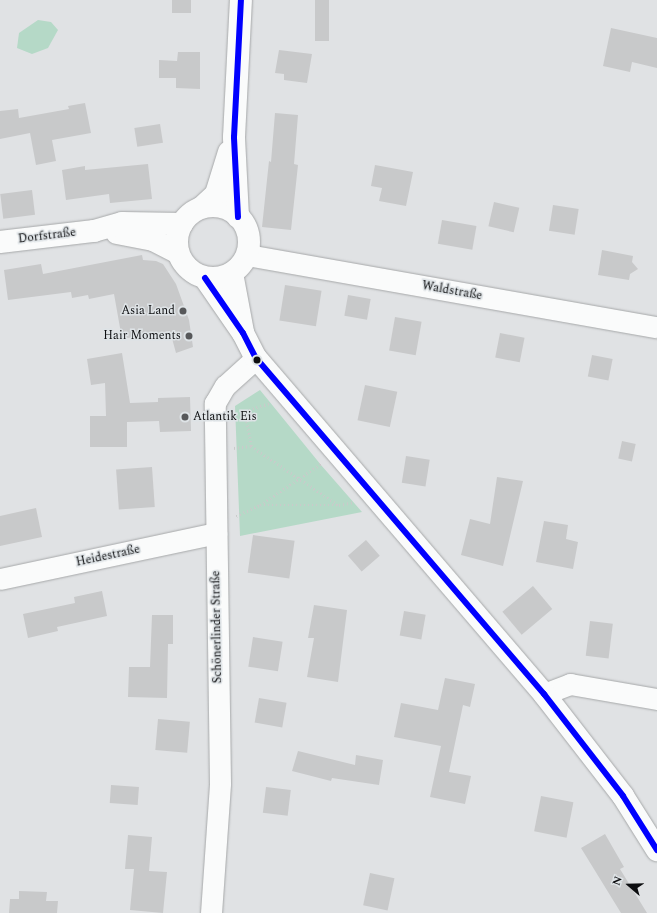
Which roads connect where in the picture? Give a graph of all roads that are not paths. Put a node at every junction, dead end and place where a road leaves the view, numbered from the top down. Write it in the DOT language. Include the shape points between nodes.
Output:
graph roads {
  1 [pos="241,0"];
  2 [pos="234,137"];
  3 [pos="201,208"];
  4 [pos="238,217"];
  5 [pos="182,224"];
  6 [pos="94,230"];
  7 [pos="0,242"];
  8 [pos="178,253"];
  9 [pos="246,255"];
  10 [pos="232,273"];
  11 [pos="205,278"];
  12 [pos="657,327"];
  13 [pos="243,333"];
  14 [pos="256,358"];
  15 [pos="216,533"];
  16 [pos="0,579"];
  17 [pos="544,694"];
  18 [pos="657,699"];
  19 [pos="657,850"];
  20 [pos="211,913"];
  1 -- 2 [label="main road"];
  2 -- 3 [label="main road" via="216,194"];
  2 -- 4 [label="main road"];
  3 -- 4 [label="main road" via="221,208"];
  3 -- 5 [label="main road"];
  4 -- 9 [label="main road" via="248,236"];
  5 -- 6 [label="main road, Dorfstraße" via="122,224"];
  5 -- 8 [label="main road" via="178,233"];
  6 -- 7 [label="main road, Dorfstraße"];
  6 -- 8 [label="main road, Dorfstraße" via="153,240"];
  8 -- 11 [label="main road" via="188,269"];
  9 -- 10 [label="main road"];
  9 -- 12 [label="street, Waldstraße"];
  10 -- 11 [label="main road" via="224,277"];
  10 -- 13 [label="main road"];
  11 -- 13 [label="main road"];
  13 -- 14 [label="main road"];
  14 -- 15 [label="street, Schönerlinder Straße" via="225,386 215,403"];
  14 -- 17 [label="main road"];
  15 -- 16 [label="street, Heidestraße"];
  15 -- 20 [label="street, Schönerlinder Straße" via="220,783"];
  17 -- 18 [label="street" via="570,684"];
  17 -- 19 [label="main road" via="623,796"];
}
